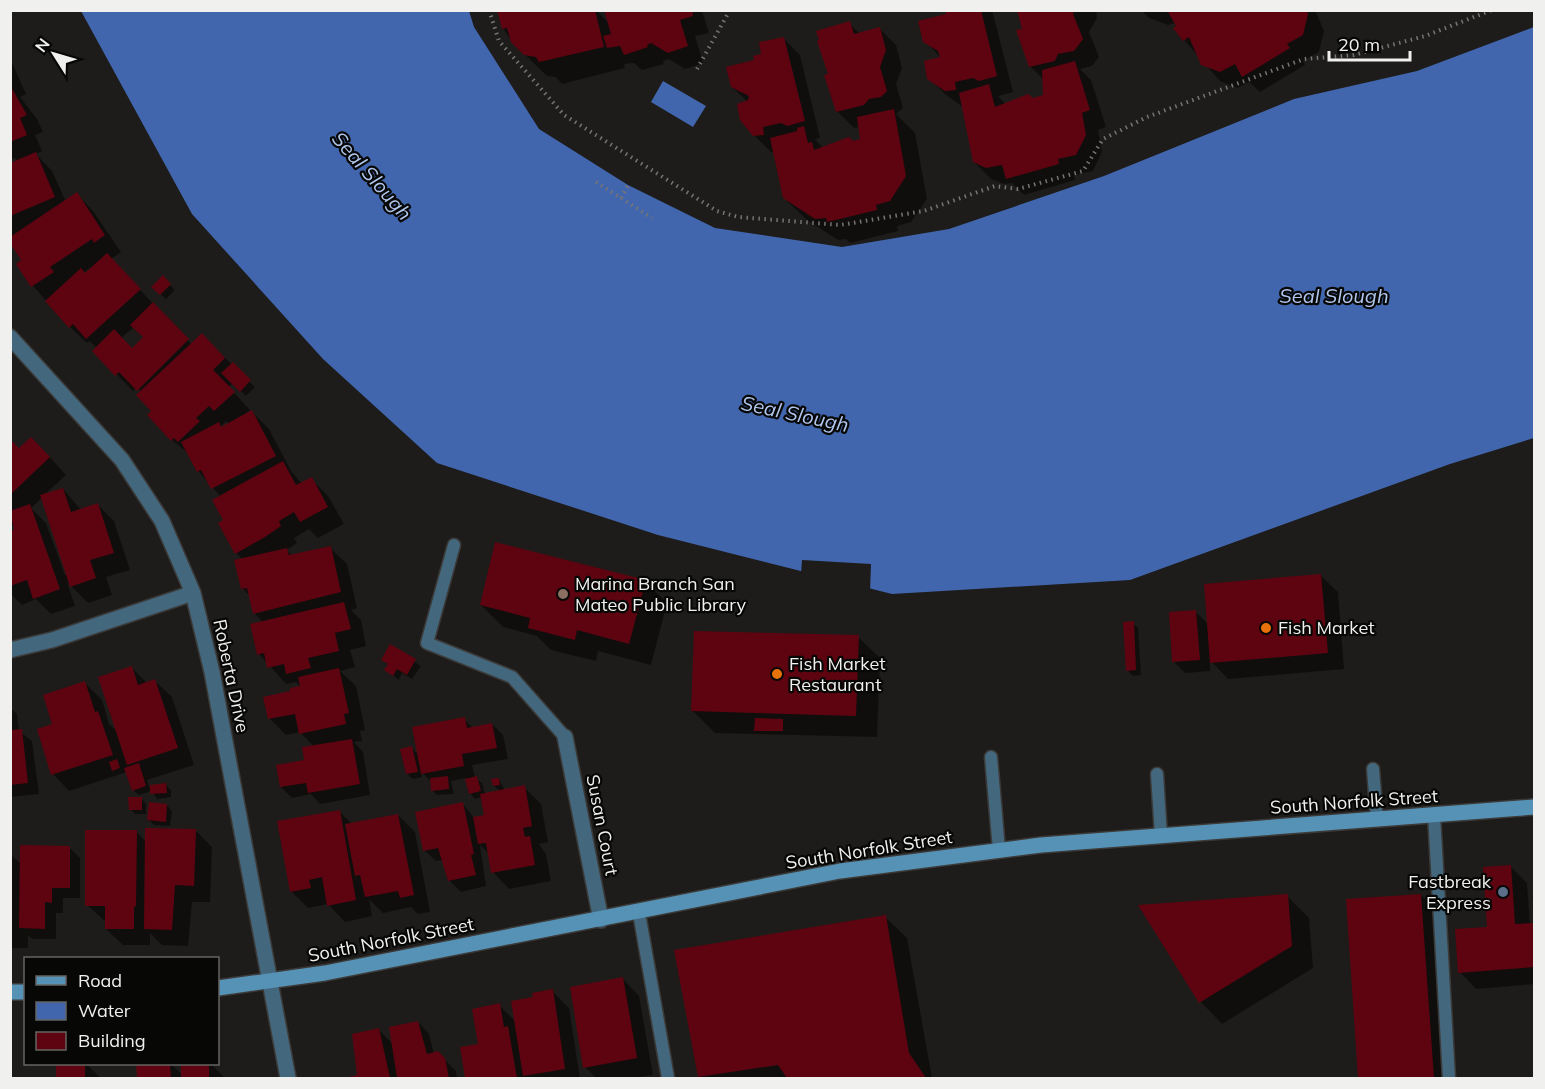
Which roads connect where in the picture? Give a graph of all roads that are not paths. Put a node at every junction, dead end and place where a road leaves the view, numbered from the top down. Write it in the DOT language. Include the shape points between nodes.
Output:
graph roads {
  1 [pos="10,337"];
  2 [pos="454,545"];
  3 [pos="193,593"];
  4 [pos="10,650"];
  5 [pos="565,737"];
  6 [pos="991,757"];
  7 [pos="1373,769"];
  8 [pos="1157,774"];
  9 [pos="1534,796"];
  10 [pos="1527,808"];
  11 [pos="1434,815"];
  12 [pos="1534,815"];
  13 [pos="1377,820"];
  14 [pos="1161,836"];
  15 [pos="999,850"];
  16 [pos="639,912"];
  17 [pos="601,920"];
  18 [pos="270,982"];
  19 [pos="219,988"];
  20 [pos="288,1078"];
  21 [pos="668,1078"];
  22 [pos="1449,1078"];
  1 -- 3 [label="street, Roberta Drive" via="122,460 162,521"];
  2 -- 5 [label="lane" via="427,644 512,677"];
  3 -- 4 [label="street"];
  3 -- 18 [label="street, Roberta Drive" via="212,672"];
  5 -- 17 [label="street, Susan Court"];
  6 -- 15 [label="lane"];
  7 -- 13 [label="lane"];
  8 -- 14 [label="lane"];
  9 -- 10 [label="main road"];
  10 -- 11 [label="main road, South Norfolk Street"];
  10 -- 12 [label="main road"];
  11 -- 13 [label="main road, South Norfolk Street"];
  11 -- 22 [label="lane"];
  13 -- 14 [label="main road, South Norfolk Street"];
  14 -- 15 [label="main road, South Norfolk Street"];
  15 -- 16 [label="main road, South Norfolk Street" via="840,872"];
  16 -- 17 [label="main road, South Norfolk Street"];
  16 -- 21 [label="lane"];
  17 -- 18 [label="main road, South Norfolk Street"];
  18 -- 19 [label="main road, South Norfolk Street"];
  18 -- 20 [label="street, Roberta Drive"];
}
